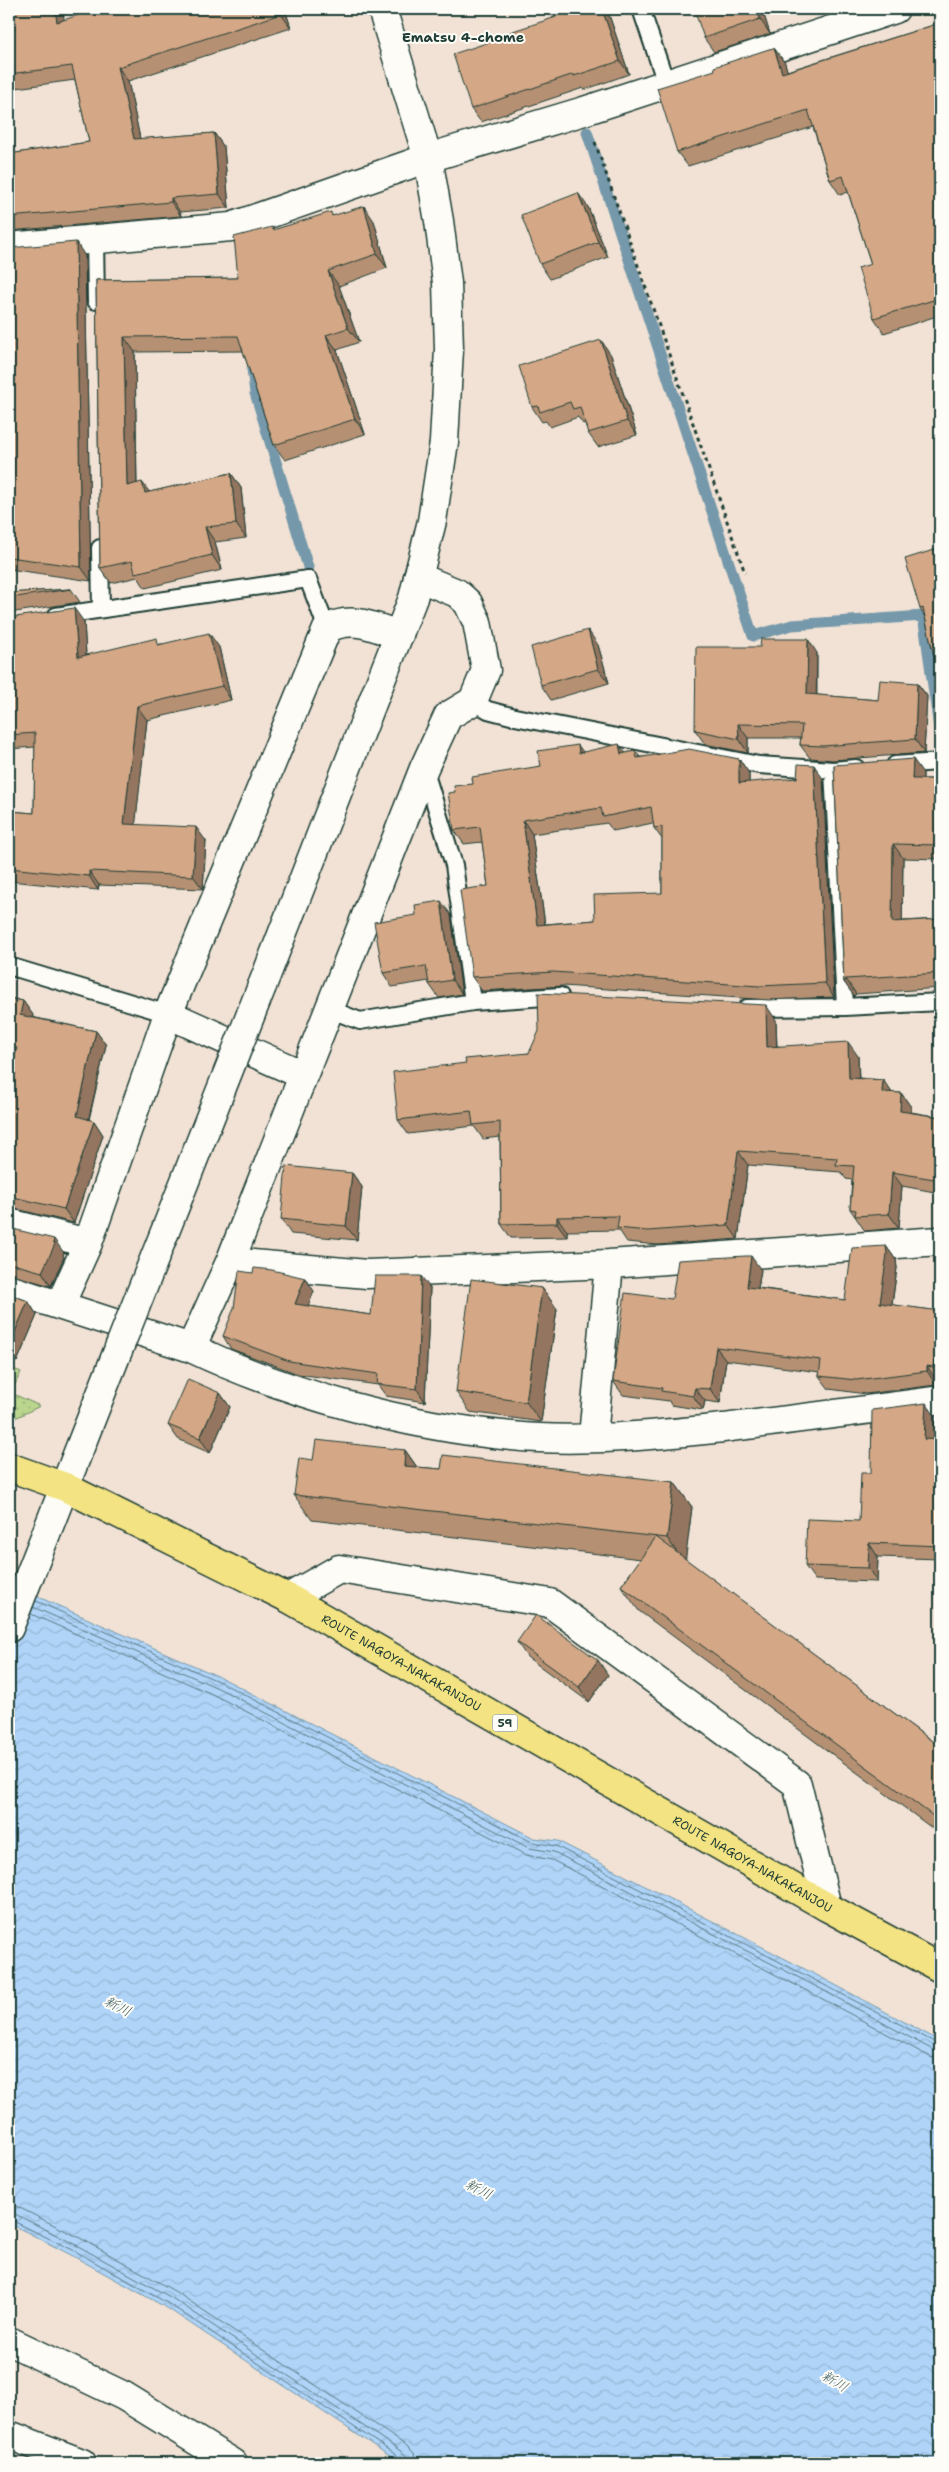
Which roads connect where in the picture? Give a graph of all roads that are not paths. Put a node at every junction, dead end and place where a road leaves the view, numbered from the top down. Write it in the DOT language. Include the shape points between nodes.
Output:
graph roads {
  1 [pos="382,9"];
  2 [pos="641,9"];
  3 [pos="895,9"];
  4 [pos="666,83"];
  5 [pos="428,158"];
  6 [pos="95,238"];
  7 [pos="9,247"];
  8 [pos="96,316"];
  9 [pos="100,531"];
  10 [pos="418,577"];
  11 [pos="101,609"];
  12 [pos="36,618"];
  13 [pos="327,629"];
  14 [pos="399,635"];
  15 [pos="473,702"];
  16 [pos="940,762"];
  17 [pos="424,768"];
  18 [pos="833,770"];
  19 [pos="9,966"];
  20 [pos="572,997"];
  21 [pos="473,1002"];
  22 [pos="940,1002"];
  23 [pos="730,1007"];
  24 [pos="845,1008"];
  25 [pos="329,1009"];
  26 [pos="168,1014"];
  27 [pos="303,1075"];
  28 [pos="9,1223"];
  29 [pos="940,1241"];
  30 [pos="88,1243"];
  31 [pos="230,1262"];
  32 [pos="609,1264"];
  33 [pos="9,1289"];
  34 [pos="60,1306"];
  35 [pos="191,1348"];
  36 [pos="940,1400"];
  37 [pos="593,1437"];
  38 [pos="9,1468"];
  39 [pos="65,1487"];
  40 [pos="288,1598"];
  41 [pos="9,1628"];
  42 [pos="827,1907"];
  43 [pos="940,1968"];
  44 [pos="9,2341"];
  45 [pos="9,2435"];
  46 [pos="82,2463"];
  47 [pos="233,2463"];
  1 -- 5 [label="street"];
  2 -- 4 [label="lane"];
  3 -- 4 [label="street"];
  4 -- 5 [label="street"];
  5 -- 6 [label="street" via="231,227"];
  5 -- 10 [label="street" via="447,283 449,363 444,442 432,521"];
  6 -- 7 [label="street"];
  6 -- 8 [label="lane"];
  9 -- 11 [label="lane"];
  10 -- 14 [label="street"];
  10 -- 15 [label="street" via="457,593 468,603 477,622 486,670"];
  11 -- 12 [label="lane"];
  11 -- 13 [label="lane" via="308,579"];
  13 -- 14 [label="street" via="339,622 359,623"];
  13 -- 26 [label="street"];
  14 -- 39 [label="street, bridge"];
  15 -- 17 [label="street" via="448,716"];
  15 -- 18 [label="lane" via="515,717 759,765"];
  16 -- 18 [label="lane"];
  17 -- 21 [label="lane" via="454,865"];
  17 -- 25 [label="street"];
  18 -- 24 [label="lane"];
  19 -- 26 [label="lane"];
  20 -- 21 [label="lane"];
  21 -- 25 [label="lane" via="360,1021"];
  22 -- 24 [label="lane"];
  23 -- 24 [label="lane" via="769,1010"];
  25 -- 27 [label="street"];
  26 -- 27 [label="street"];
  26 -- 30 [label="street"];
  27 -- 31 [label="street"];
  28 -- 30 [label="street"];
  29 -- 32 [label="street"];
  30 -- 34 [label="street"];
  31 -- 32 [label="street" via="367,1274"];
  31 -- 35 [label="street"];
  32 -- 37 [label="street"];
  33 -- 34 [label="street"];
  34 -- 35 [label="street"];
  35 -- 37 [label="street" via="232,1368 323,1399 430,1424 513,1436"];
  36 -- 37 [label="street" via="679,1432"];
  38 -- 39 [label="main road, ROUTE NAGOYA-NAKAKANJOU / 59"];
  39 -- 40 [label="main road, ROUTE NAGOYA-NAKAKANJOU / 59"];
  39 -- 41 [label="street"];
  40 -- 42 [label="main road, ROUTE NAGOYA-NAKAKANJOU / 59"];
  40 -- 42 [label="street" via="339,1569 550,1602 797,1784"];
  42 -- 43 [label="main road, ROUTE NAGOYA-NAKAKANJOU / 59"];
  44 -- 47 [label="street" via="124,2396"];
  45 -- 46 [label="street"];
}
